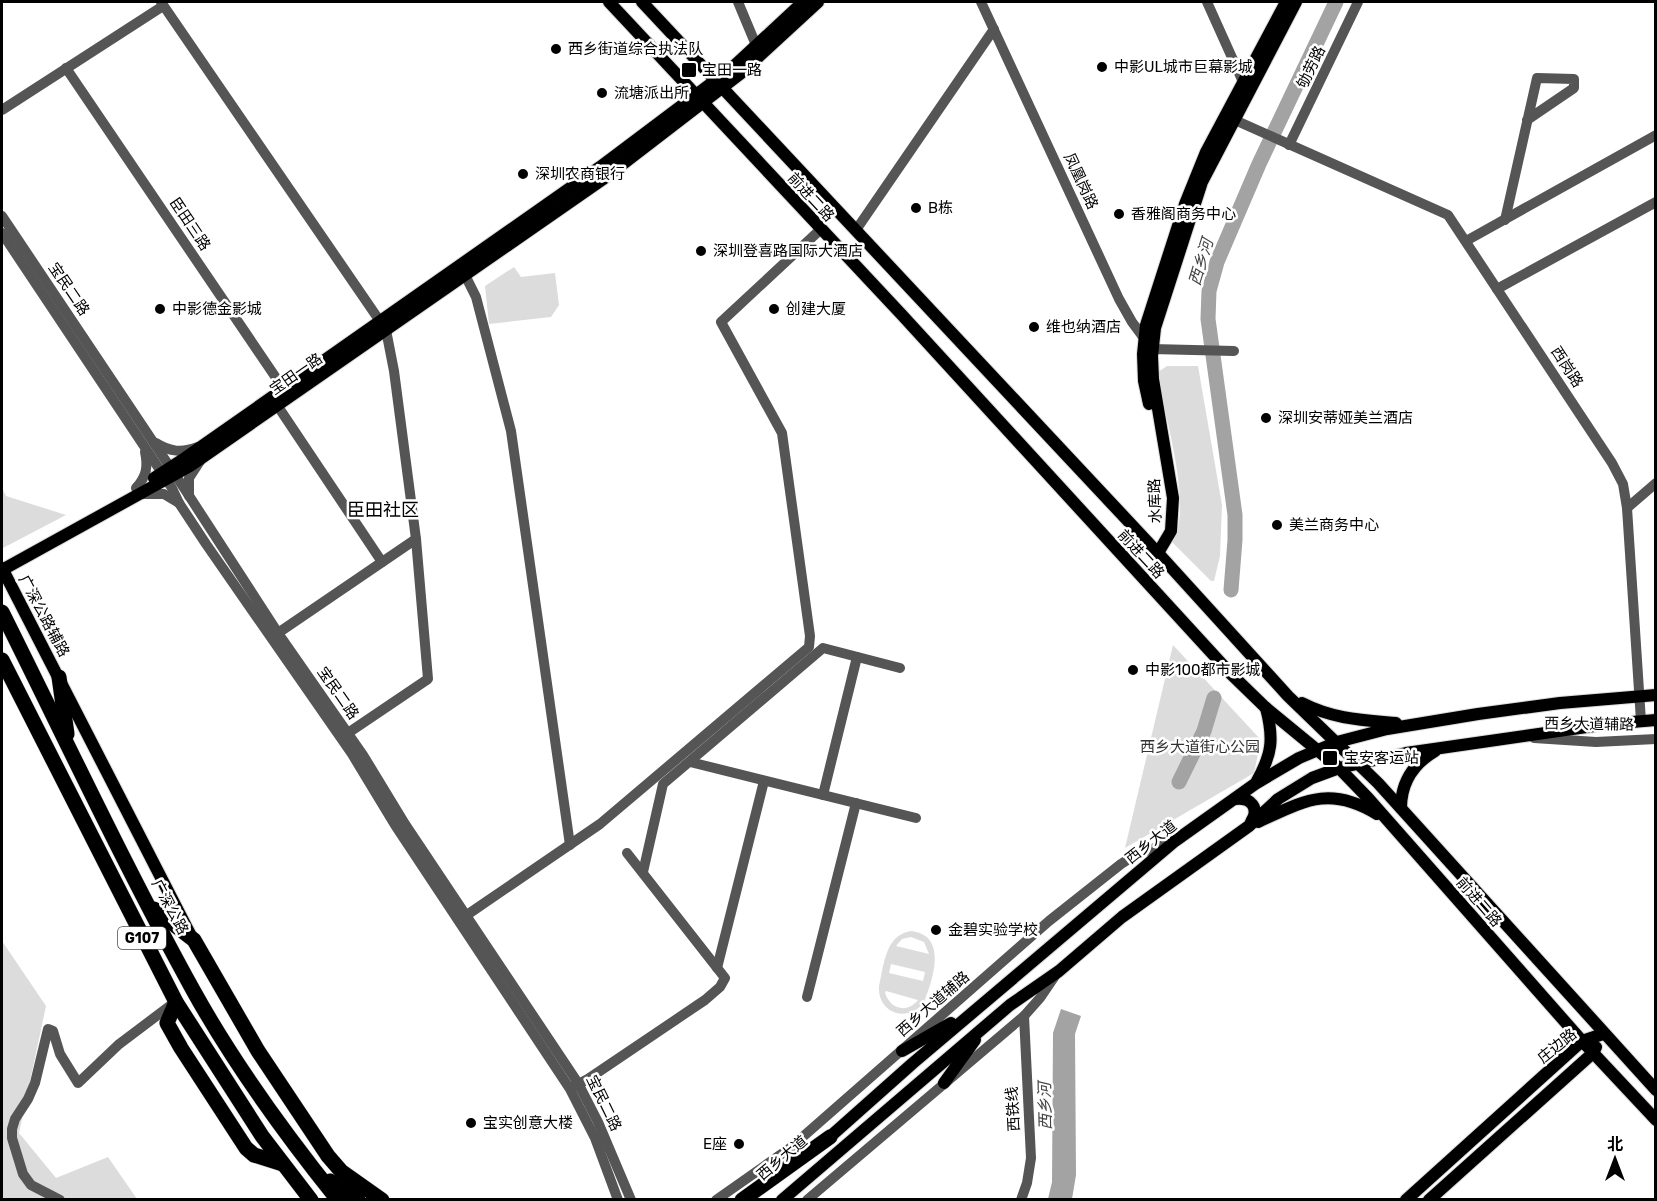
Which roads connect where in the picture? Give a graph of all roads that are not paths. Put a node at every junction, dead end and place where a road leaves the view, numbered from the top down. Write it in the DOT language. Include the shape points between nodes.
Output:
graph roads {
  1 [pos="609,2"];
  2 [pos="642,2"];
  3 [pos="738,2"];
  4 [pos="803,2"];
  5 [pos="818,2"];
  6 [pos="981,2"];
  7 [pos="1207,2"];
  8 [pos="1286,2"];
  9 [pos="1296,2"];
  10 [pos="1358,2"];
  11 [pos="162,4"];
  12 [pos="994,29"];
  13 [pos="756,45"];
  14 [pos="66,69"];
  15 [pos="1243,82"];
  16 [pos="719,84"];
  17 [pos="699,99"];
  18 [pos="2,111"];
  19 [pos="1229,118"];
  20 [pos="1527,120"];
  21 [pos="1656,135"];
  22 [pos="1289,145"];
  23 [pos="1656,202"];
  24 [pos="2,216"];
  25 [pos="1505,220"];
  26 [pos="821,229"];
  27 [pos="856,230"];
  28 [pos="2,233"];
  29 [pos="1466,242"];
  30 [pos="462,270"];
  31 [pos="1497,289"];
  32 [pos="383,325"];
  33 [pos="1149,344"];
  34 [pos="1234,351"];
  35 [pos="286,393"];
  36 [pos="116,395"];
  37 [pos="277,405"];
  38 [pos="148,443"];
  39 [pos="206,449"];
  40 [pos="168,473"];
  41 [pos="1656,483"];
  42 [pos="138,491"];
  43 [pos="184,500"];
  44 [pos="1627,508"];
  45 [pos="416,539"];
  46 [pos="1158,553"];
  47 [pos="2,561"];
  48 [pos="382,562"];
  49 [pos="2,569"];
  50 [pos="2,612"];
  51 [pos="278,633"];
  52 [pos="857,657"];
  53 [pos="2,660"];
  54 [pos="900,668"];
  55 [pos="59,677"];
  56 [pos="1656,695"];
  57 [pos="1288,696"];
  58 [pos="1639,696"];
  59 [pos="1266,708"];
  60 [pos="1656,720"];
  61 [pos="1641,721"];
  62 [pos="1417,724"];
  63 [pos="348,733"];
  64 [pos="1522,737"];
  65 [pos="1656,739"];
  66 [pos="1337,742"];
  67 [pos="69,746"];
  68 [pos="1439,748"];
  69 [pos="1318,749"];
  70 [pos="690,762"];
  71 [pos="1359,763"];
  72 [pos="1339,768"];
  73 [pos="764,781"];
  74 [pos="1256,784"];
  75 [pos="822,795"];
  76 [pos="1235,798"];
  77 [pos="856,803"];
  78 [pos="1401,808"];
  79 [pos="916,818"];
  80 [pos="1388,821"];
  81 [pos="1249,826"];
  82 [pos="1175,841"];
  83 [pos="570,845"];
  84 [pos="627,853"];
  85 [pos="643,872"];
  86 [pos="147,904"];
  87 [pos="462,918"];
  88 [pos="194,940"];
  89 [pos="717,968"];
  90 [pos="1059,971"];
  91 [pos="807,997"];
  92 [pos="176,1002"];
  93 [pos="976,1009"];
  94 [pos="1024,1016"];
  95 [pos="986,1024"];
  96 [pos="1603,1034"];
  97 [pos="1582,1041"];
  98 [pos="902,1051"];
  99 [pos="1593,1053"];
  100 [pos="944,1083"];
  101 [pos="574,1086"];
  102 [pos="1656,1090"];
  103 [pos="1656,1120"];
  104 [pos="830,1137"];
  105 [pos="303,1156"];
  106 [pos="297,1183"];
  107 [pos="60,1200"];
  108 [pos="306,1200"];
  109 [pos="311,1200"];
  110 [pos="338,1200"];
  111 [pos="358,1200"];
  112 [pos="382,1200"];
  113 [pos="618,1200"];
  114 [pos="631,1200"];
  115 [pos="716,1200"];
  116 [pos="742,1200"];
  117 [pos="756,1200"];
  118 [pos="782,1200"];
  119 [pos="807,1200"];
  120 [pos="1021,1200"];
  121 [pos="1406,1200"];
  122 [pos="1429,1200"];
  1 -- 17 [label="main road, 前进二路"];
  2 -- 16 [label="main road, 前进二路"];
  3 -- 13 [label="street"];
  4 -- 13 [label="main road, 宝田一路"];
  5 -- 16 [label="main road, 宝田一路"];
  6 -- 12 [label="street, 凤凰岗路"];
  7 -- 15 [label="street"];
  8 -- 15 [label="main road, 水库路"];
  9 -- 19 [label="main road, 水库路"];
  10 -- 22 [label="street, 劬劳路"];
  11 -- 14 [label="street"];
  11 -- 32 [label="street"];
  12 -- 27 [label="street"];
  12 -- 33 [label="street, 凤凰岗路" via="1119,299"];
  13 -- 16 [label="main road, 宝田一路"];
  14 -- 18 [label="street"];
  14 -- 35 [label="street, 臣田三路"];
  15 -- 19 [label="main road, 水库路"];
  16 -- 17 [label="main road, 宝田一路"];
  16 -- 27 [label="main road, 前进二路"];
  17 -- 26 [label="main road, 前进二路"];
  17 -- 30 [label="main road, 宝田一路"];
  19 -- 22 [label="street, 西岗路"];
  19 -- 33 [label="main road, 水库路" via="1193,207"];
  20 -- 20 [label="street" via="1537,78 1574,79 1574,88"];
  20 -- 25 [label="street"];
  21 -- 25 [label="street"];
  22 -- 29 [label="street, 西岗路" via="1448,214"];
  23 -- 31 [label="street"];
  24 -- 36 [label="street, 宝民二路"];
  25 -- 29 [label="street"];
  26 -- 59 [label="main road, 前进二路"];
  26 -- 83 [label="street" via="721,322 782,433 809,647"];
  27 -- 46 [label="main road, 前进二路"];
  28 -- 36 [label="street, 宝民二路"];
  29 -- 31 [label="street, 西岗路"];
  30 -- 32 [label="main road, 宝田一路"];
  30 -- 83 [label="street" via="476,297 511,431"];
  31 -- 44 [label="street, 西岗路" via="1612,463 1623,484"];
  32 -- 35 [label="main road, 宝田一路"];
  32 -- 45 [label="street" via="391,348"];
  33 -- 34 [label="street" via="1173,350"];
  33 -- 46 [label="main road, 水库路" via="1173,498 1171,531"];
  35 -- 37 [label="main road, 宝田一路"];
  35 -- 39 [label="main road, 宝田一路"];
  36 -- 38 [label="street, 宝民二路"];
  37 -- 39 [label="main road, 宝田一路"];
  37 -- 48 [label="street"];
  38 -- 39 [label="street" via="173,451"];
  38 -- 40 [label="street, 宝民二路"];
  38 -- 42 [label="street" via="147,468"];
  39 -- 40 [label="main road, 宝田一路"];
  39 -- 43 [label="street" via="189,478"];
  40 -- 42 [label="main road, 宝田一路"];
  40 -- 43 [label="street, 宝民二路"];
  41 -- 44 [label="street"];
  42 -- 43 [label="street"];
  42 -- 47 [label="main road, 宝田一路"];
  42 -- 49 [label="main road, 宝田一路"];
  43 -- 51 [label="street, 宝民二路"];
  43 -- 87 [label="street, 宝民二路" via="395,825"];
  44 -- 58 [label="street, 西岗路"];
  45 -- 48 [label="street"];
  45 -- 63 [label="street" via="428,680"];
  46 -- 57 [label="main road, 前进二路"];
  48 -- 51 [label="street"];
  49 -- 55 [label="main road, 广深公路辅路"];
  50 -- 67 [label="highway, 广深公路 / G107"];
  51 -- 63 [label="street, 宝民二路"];
  52 -- 54 [label="street"];
  52 -- 70 [label="street" via="823,648"];
  52 -- 75 [label="street"];
  53 -- 92 [label="highway, G107"];
  55 -- 67 [label="highway"];
  55 -- 88 [label="main road, 广深公路辅路"];
  56 -- 58 [label="main road, 西乡大道"];
  57 -- 62 [label="main road" via="1343,718"];
  57 -- 66 [label="main road, 前进二路"];
  58 -- 61 [label="street, 西岗路"];
  58 -- 62 [label="main road, 西乡大道"];
  59 -- 69 [label="main road, 前进二路"];
  59 -- 74 [label="main road" via="1271,745"];
  60 -- 61 [label="main road, 西乡大道"];
  61 -- 64 [label="main road, 西乡大道"];
  62 -- 66 [label="main road, 西乡大道"];
  63 -- 87 [label="street, 宝民二路"];
  64 -- 65 [label="street, 西乡大道辅路" via="1596,742"];
  64 -- 68 [label="main road, 西乡大道"];
  66 -- 69 [label="main road, 西乡大道"];
  66 -- 71 [label="main road, 前进二路"];
  67 -- 86 [label="highway, 广深公路 / G107"];
  68 -- 71 [label="main road, 西乡大道"];
  68 -- 78 [label="main road" via="1410,774 1401,796"];
  69 -- 72 [label="main road, 前进二路"];
  69 -- 74 [label="main road, 西乡大道"];
  70 -- 73 [label="street"];
  70 -- 85 [label="street" via="663,784"];
  71 -- 72 [label="main road, 西乡大道"];
  71 -- 78 [label="main road, 前进二路"];
  72 -- 80 [label="main road, 前进二路"];
  72 -- 81 [label="main road, 西乡大道" via="1292,789"];
  73 -- 75 [label="street"];
  73 -- 89 [label="street"];
  74 -- 76 [label="main road, 西乡大道"];
  75 -- 77 [label="street"];
  76 -- 81 [label="main road" via="1247,799 1253,805 1255,814"];
  76 -- 82 [label="main road, 西乡大道"];
  77 -- 79 [label="street"];
  77 -- 91 [label="street"];
  78 -- 96 [label="main road, 前进二路"];
  80 -- 81 [label="main road" via="1358,803 1334,797 1308,801"];
  80 -- 97 [label="main road, 前进二路"];
  81 -- 90 [label="main road, 西乡大道" via="1122,917"];
  82 -- 93 [label="main road, 西乡大道"];
  82 -- 98 [label="street, 西乡大道辅路" via="1121,864 1049,921"];
  83 -- 87 [label="street"];
  84 -- 85 [label="street"];
  85 -- 89 [label="street"];
  86 -- 88 [label="highway"];
  86 -- 105 [label="highway, 广深公路 / G107" via="216,1029"];
  87 -- 101 [label="street, 宝民二路"];
  88 -- 112 [label="highway" via="258,1051 328,1156 341,1171"];
  89 -- 101 [label="street" via="725,978 705,1000"];
  90 -- 94 [label="street"];
  90 -- 95 [label="main road, 西乡大道"];
  92 -- 106 [label="highway" via="166,1023 246,1148 254,1155 283,1164"];
  92 -- 107 [label="street" via="118,1045 78,1083 60,1054 53,1031 48,1029 35,1083 15,1119 12,1138 23,1174 31,1185"];
  93 -- 98 [label="main road"];
  93 -- 104 [label="main road, 西乡大道"];
  94 -- 100 [label="street"];
  94 -- 120 [label="street, 西铁线" via="1031,1158"];
  95 -- 100 [label="main road"];
  95 -- 118 [label="main road, 西乡大道"];
  96 -- 97 [label="main road, 庄边路"];
  96 -- 99 [label="main road, 庄边路"];
  96 -- 102 [label="main road, 前进二路"];
  97 -- 99 [label="main road, 前进二路"];
  97 -- 121 [label="main road, 庄边路"];
  98 -- 115 [label="street, 西乡大道辅路" via="790,1148"];
  99 -- 103 [label="main road, 前进二路"];
  99 -- 122 [label="main road, 庄边路"];
  100 -- 119 [label="street"];
  101 -- 113 [label="street, 宝民二路"];
  101 -- 114 [label="street, 宝民二路" via="598,1122"];
  104 -- 116 [label="highway"];
  104 -- 117 [label="main road, 西乡大道"];
  105 -- 110 [label="highway, 广深公路 / G107"];
  105 -- 111 [label="highway"];
  106 -- 108 [label="highway"];
  106 -- 109 [label="highway"];
}
